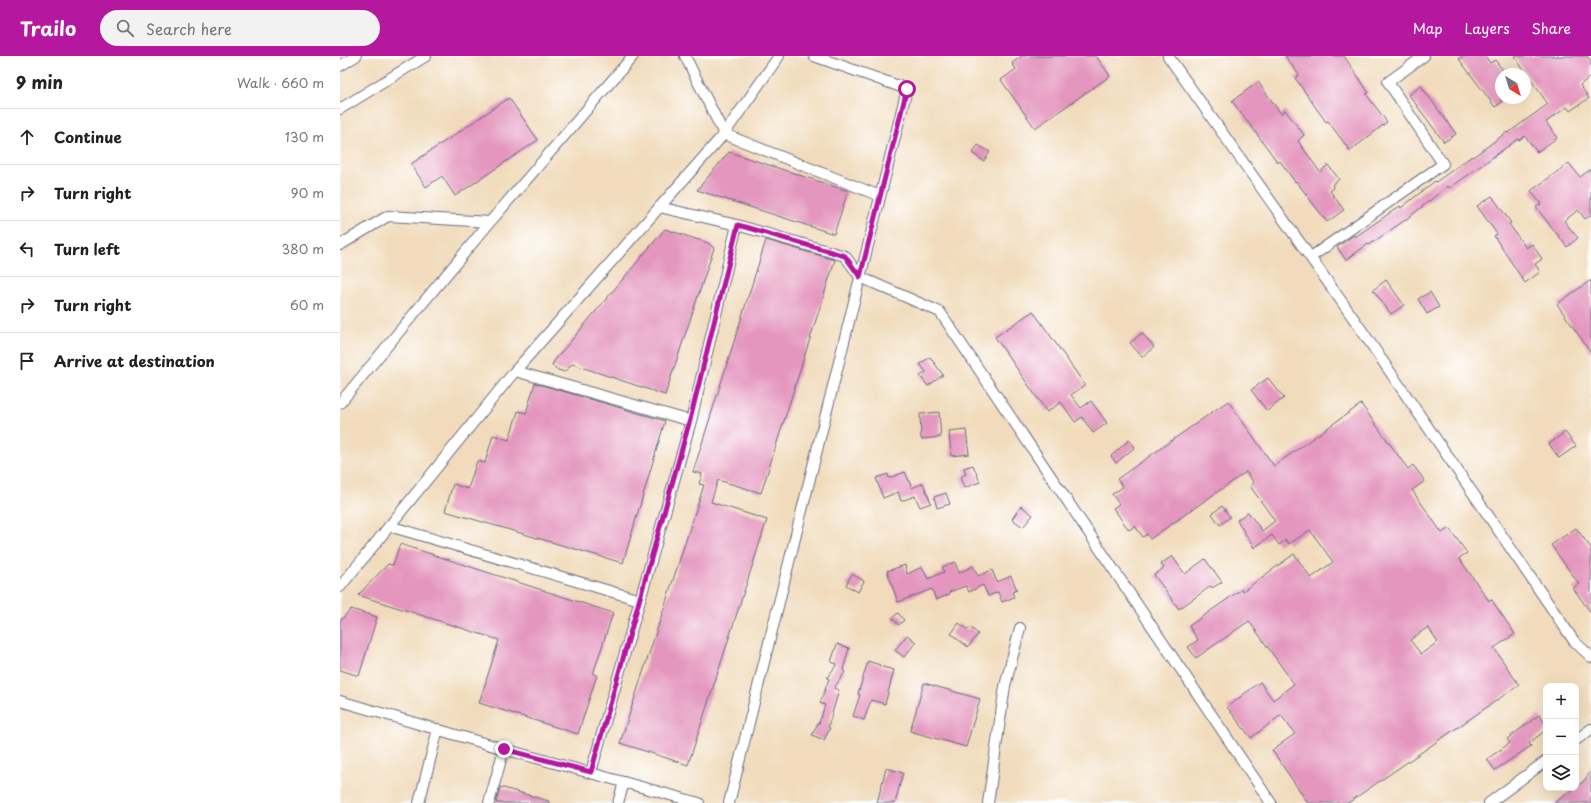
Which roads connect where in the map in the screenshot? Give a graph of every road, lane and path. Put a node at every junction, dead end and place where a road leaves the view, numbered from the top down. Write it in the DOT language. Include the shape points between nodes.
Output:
graph roads {
  1 [pos="356,56"];
  2 [pos="426,56"];
  3 [pos="633,56"];
  4 [pos="684,56"];
  5 [pos="779,56"];
  6 [pos="814,56"];
  7 [pos="1168,56"];
  8 [pos="1424,56"];
  9 [pos="340,66"];
  10 [pos="340,109"];
  11 [pos="724,134"];
  12 [pos="880,196"];
  13 [pos="658,206"];
  14 [pos="490,222"];
  15 [pos="738,225"];
  16 [pos="340,246"];
  17 [pos="1310,257"];
  18 [pos="860,277"];
  19 [pos="515,371"];
  20 [pos="340,403"];
  21 [pos="690,420"];
  22 [pos="389,526"];
  23 [pos="340,587"];
  24 [pos="640,600"];
  25 [pos="1020,628"];
  26 [pos="1591,657"];
  27 [pos="340,701"];
  28 [pos="438,729"];
  29 [pos="1591,729"];
  30 [pos="1579,738"];
  31 [pos="504,749"];
  32 [pos="1543,763"];
  33 [pos="591,772"];
  34 [pos="624,782"];
  35 [pos="419,803"];
  36 [pos="489,803"];
  37 [pos="618,803"];
  38 [pos="699,803"];
  39 [pos="729,803"];
  40 [pos="988,803"];
  41 [pos="1271,803"];
  42 [pos="1489,803"];
  1 -- 9 [label="street"];
  2 -- 10 [label="street"];
  3 -- 14 [label="street"];
  4 -- 11 [label="street"];
  5 -- 11 [label="street"];
  6 -- 12 [label="street" via="907,89"];
  7 -- 17 [label="street"];
  8 -- 17 [label="street" via="1388,82 1442,164"];
  11 -- 12 [label="street"];
  11 -- 13 [label="street"];
  12 -- 18 [label="street"];
  13 -- 15 [label="street"];
  13 -- 19 [label="street"];
  14 -- 16 [label="street" via="388,216"];
  14 -- 20 [label="street"];
  15 -- 18 [label="street" via="845,256"];
  15 -- 21 [label="street"];
  17 -- 26 [label="street" via="1574,641"];
  18 -- 39 [label="street"];
  18 -- 41 [label="street" via="940,312"];
  19 -- 21 [label="street"];
  19 -- 22 [label="street"];
  21 -- 24 [label="street"];
  22 -- 23 [label="street"];
  22 -- 24 [label="street"];
  24 -- 33 [label="street"];
  25 -- 40 [label="street" via="1005,686"];
  27 -- 28 [label="street"];
  28 -- 31 [label="street"];
  28 -- 35 [label="street"];
  29 -- 30 [label="street"];
  31 -- 33 [label="street"];
  31 -- 36 [label="street"];
  32 -- 42 [label="street"];
  33 -- 34 [label="street"];
  34 -- 37 [label="street"];
  34 -- 38 [label="street"];
}
